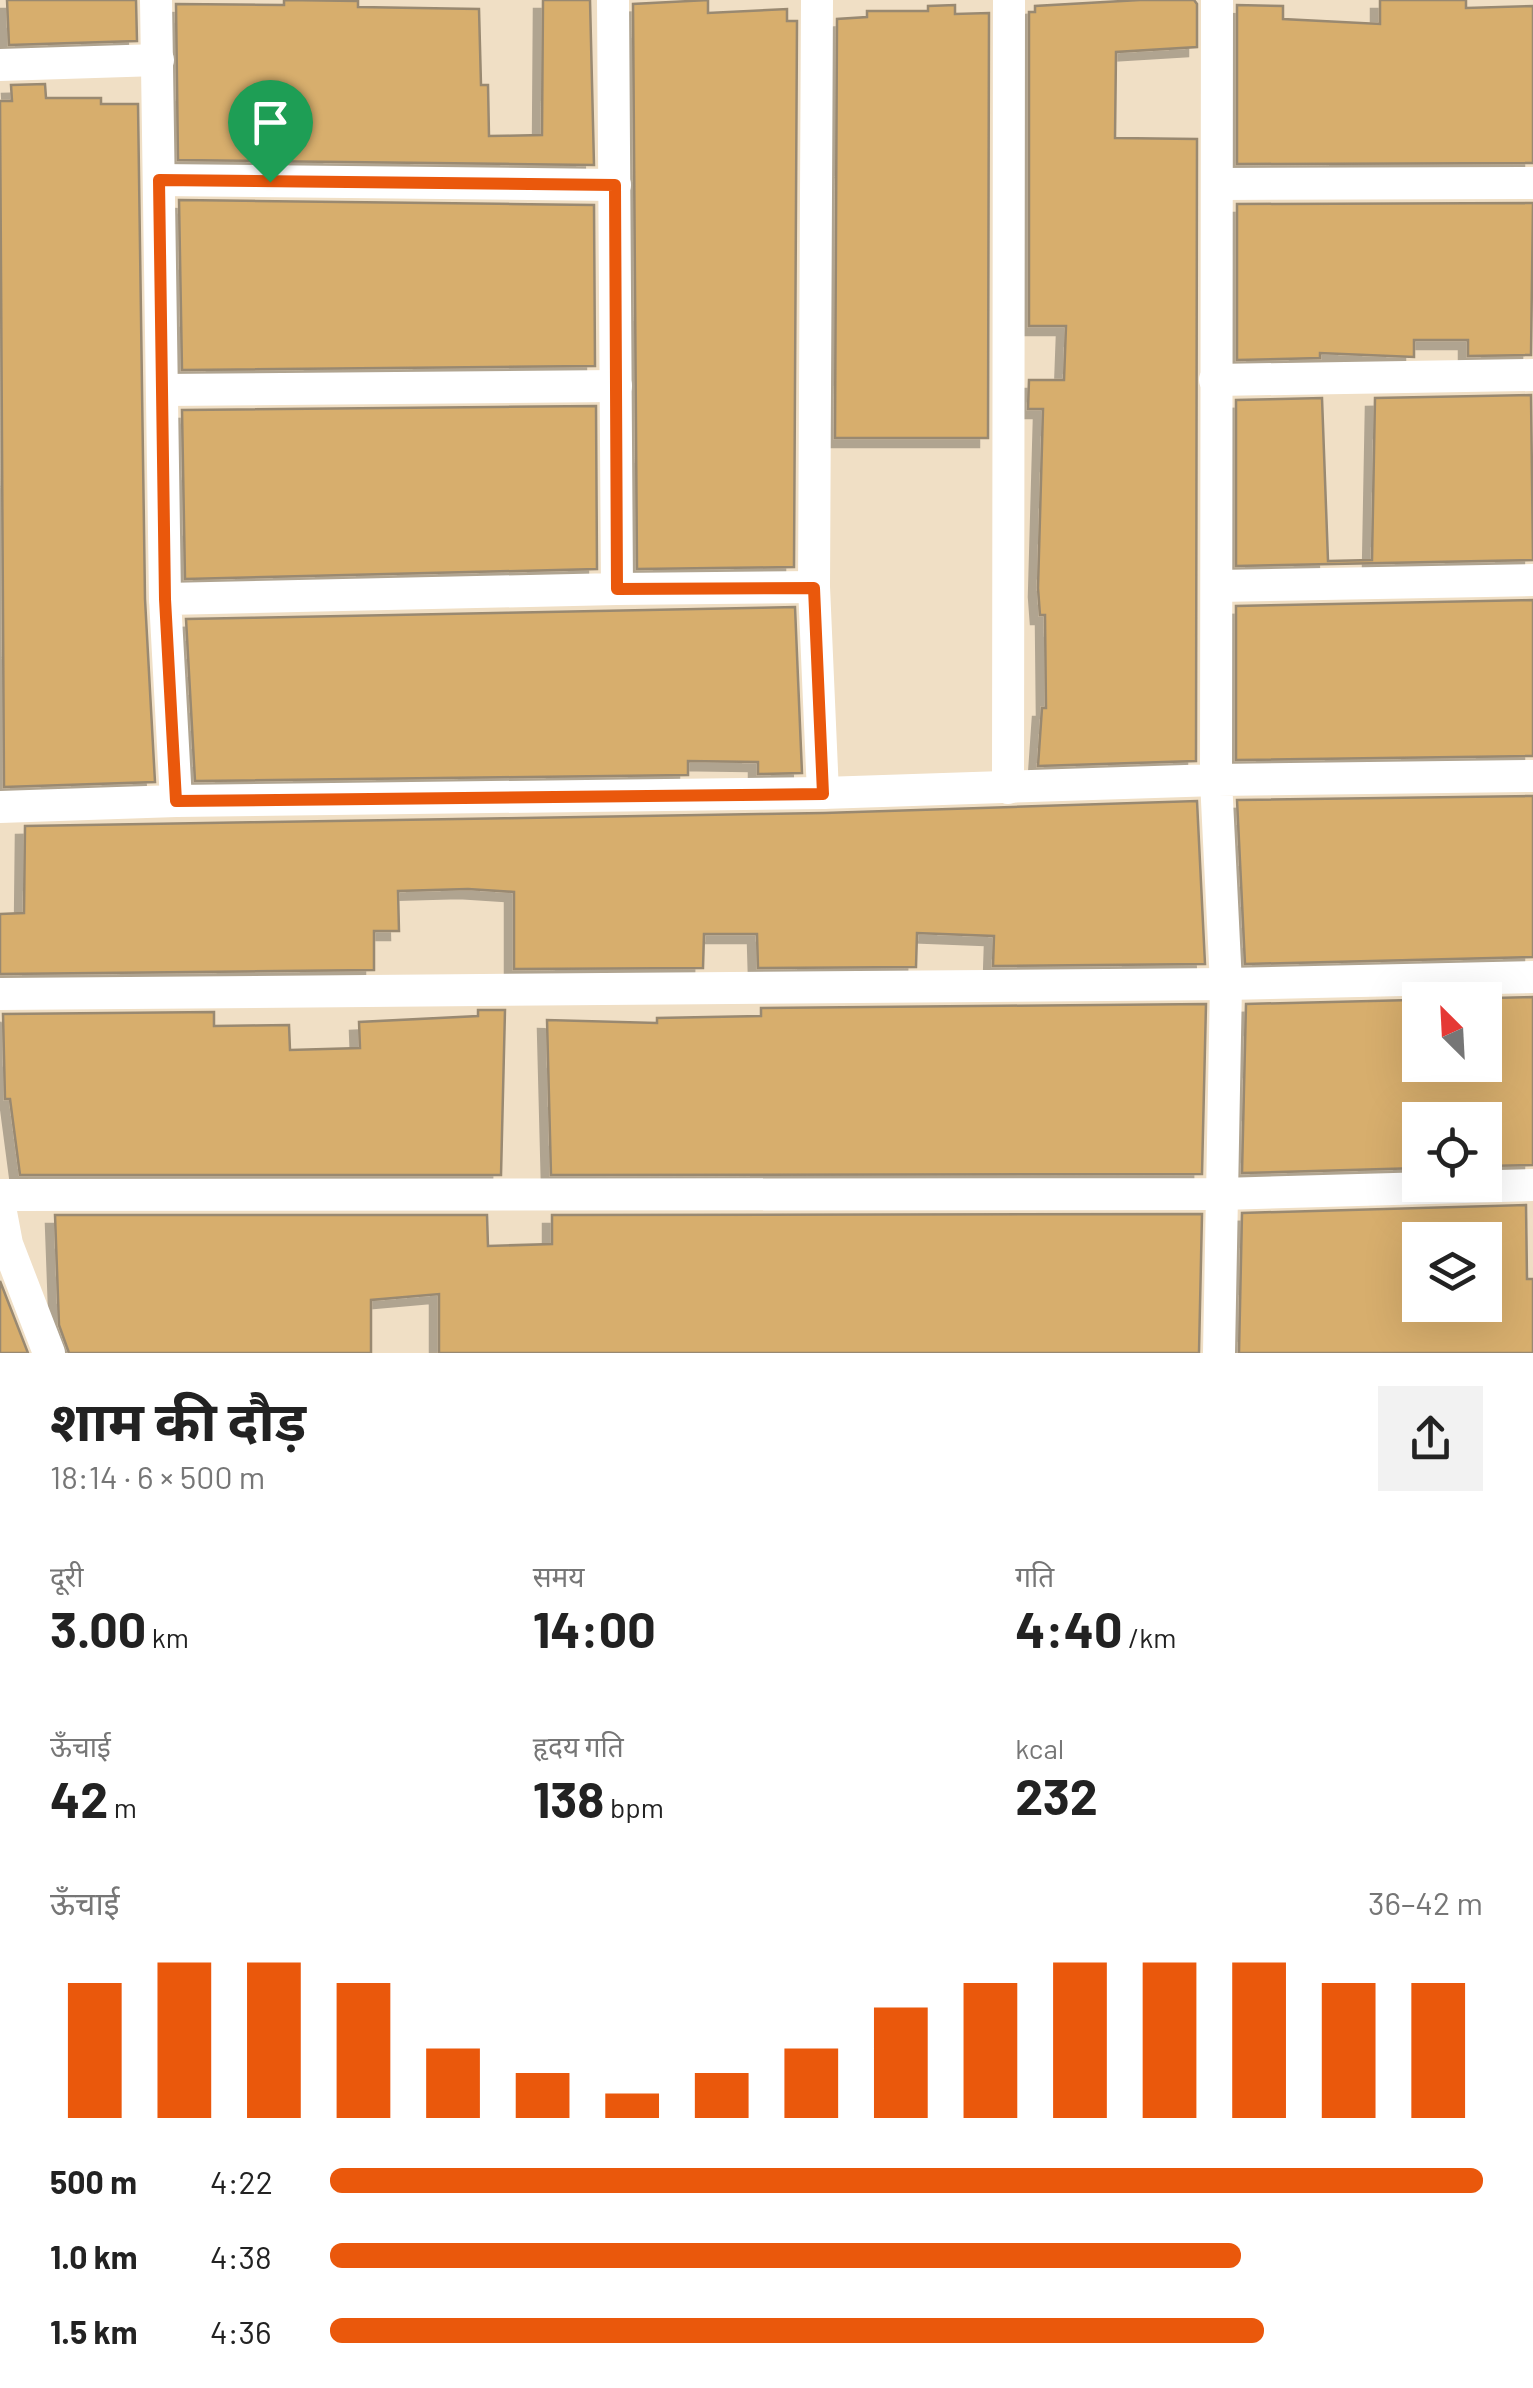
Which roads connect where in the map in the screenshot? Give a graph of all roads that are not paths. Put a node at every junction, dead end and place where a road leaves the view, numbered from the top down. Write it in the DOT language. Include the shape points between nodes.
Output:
graph roads {
  1 [pos="156,0"];
  2 [pos="613,0"];
  3 [pos="817,0"];
  4 [pos="1009,0"];
  5 [pos="1217,0"];
  6 [pos="158,60"];
  7 [pos="0,64"];
  8 [pos="159,180"];
  9 [pos="1533,183"];
  10 [pos="1218,184"];
  11 [pos="615,185"];
  12 [pos="1533,375"];
  13 [pos="1215,380"];
  14 [pos="616,386"];
  15 [pos="162,390"];
  16 [pos="1533,580"];
  17 [pos="1218,586"];
  18 [pos="814,588"];
  19 [pos="617,589"];
  20 [pos="165,599"];
  21 [pos="1533,776"];
  22 [pos="1216,780"];
  23 [pos="1008,788"];
  24 [pos="823,794"];
  25 [pos="176,801"];
  26 [pos="0,806"];
  27 [pos="1533,977"];
  28 [pos="1226,984"];
  29 [pos="0,994"];
  30 [pos="1533,1185"];
  31 [pos="1222,1194"];
  32 [pos="0,1195"];
  33 [pos="0,1207"];
  34 [pos="3,1246"];
  35 [pos="50,1353"];
  36 [pos="1219,1353"];
  1 -- 6 [label="street"];
  2 -- 11 [label="street"];
  3 -- 18 [label="street"];
  4 -- 23 [label="street"];
  5 -- 10 [label="street"];
  6 -- 7 [label="street"];
  6 -- 8 [label="street"];
  8 -- 11 [label="street"];
  8 -- 15 [label="street"];
  9 -- 10 [label="street"];
  10 -- 13 [label="street"];
  11 -- 14 [label="street"];
  12 -- 13 [label="street"];
  13 -- 17 [label="street"];
  14 -- 15 [label="street"];
  14 -- 19 [label="street"];
  15 -- 20 [label="street"];
  16 -- 17 [label="street"];
  17 -- 22 [label="street"];
  18 -- 19 [label="street"];
  18 -- 24 [label="street"];
  19 -- 20 [label="street"];
  20 -- 25 [label="street"];
  21 -- 22 [label="street"];
  22 -- 23 [label="street"];
  22 -- 28 [label="street"];
  23 -- 24 [label="street"];
  24 -- 25 [label="street"];
  25 -- 26 [label="street"];
  27 -- 28 [label="street"];
  28 -- 29 [label="street"];
  28 -- 31 [label="street"];
  30 -- 31 [label="street"];
  31 -- 32 [label="street"];
  31 -- 36 [label="street"];
  33 -- 34 [label="street"];
  34 -- 35 [label="street"];
}
